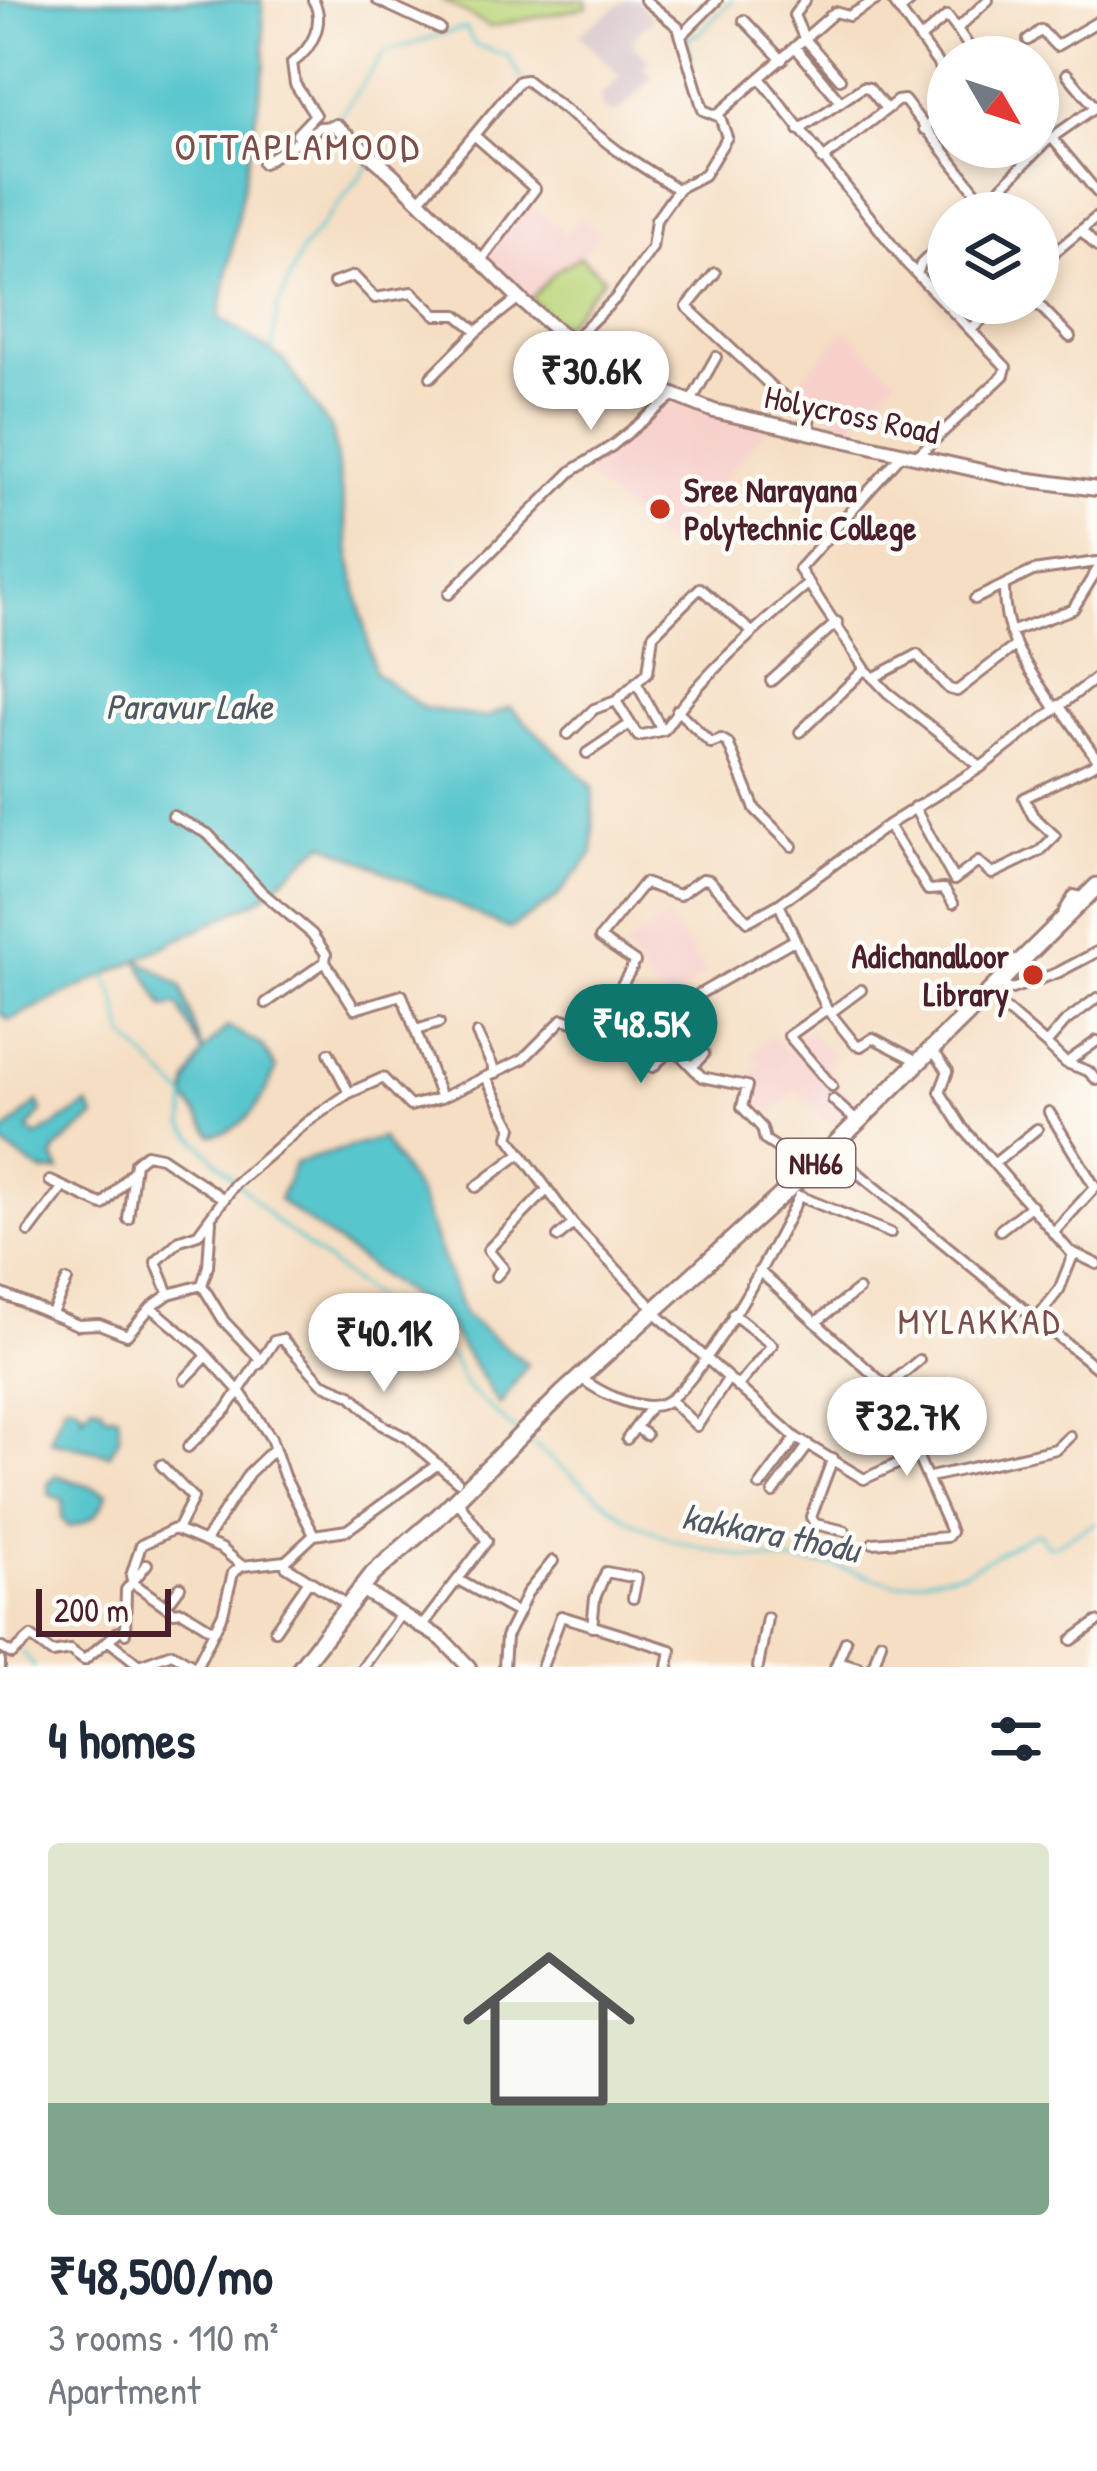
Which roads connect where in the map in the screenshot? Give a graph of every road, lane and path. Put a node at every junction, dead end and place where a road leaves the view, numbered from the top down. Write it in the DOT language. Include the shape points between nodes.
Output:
graph roads {
  1 [pos="313,0"];
  2 [pos="377,0"];
  3 [pos="662,0"];
  4 [pos="717,0"];
  5 [pos="805,0"];
  6 [pos="875,0"];
  7 [pos="892,0"];
  8 [pos="912,0"];
  9 [pos="988,0"];
  10 [pos="648,3"];
  11 [pos="899,11"];
  12 [pos="744,20"];
  13 [pos="1097,22"];
  14 [pos="440,29"];
  15 [pos="956,29"];
  16 [pos="682,35"];
  17 [pos="961,36"];
  18 [pos="804,38"];
  19 [pos="920,40"];
  20 [pos="1059,44"];
  21 [pos="796,47"];
  22 [pos="927,50"];
  23 [pos="782,60"];
  24 [pos="1067,74"];
  25 [pos="760,77"];
  26 [pos="841,79"];
  27 [pos="840,101"];
  28 [pos="1096,106"];
  29 [pos="886,110"];
  30 [pos="717,115"];
  31 [pos="332,126"];
  32 [pos="925,129"];
  33 [pos="799,130"];
  34 [pos="1059,133"];
  35 [pos="474,135"];
  36 [pos="298,143"];
  37 [pos="1059,150"];
  38 [pos="822,160"];
  39 [pos="263,163"];
  40 [pos="1022,168"];
  41 [pos="677,189"];
  42 [pos="976,192"];
  43 [pos="999,192"];
  44 [pos="1097,192"];
  45 [pos="419,201"];
  46 [pos="1097,217"];
  47 [pos="1081,230"];
  48 [pos="1097,247"];
  49 [pos="1059,248"];
  50 [pos="927,259"];
  51 [pos="480,262"];
  52 [pos="715,273"];
  53 [pos="917,275"];
  54 [pos="334,283"];
  55 [pos="519,298"];
  56 [pos="977,324"];
  57 [pos="1057,324"];
  58 [pos="971,330"];
  59 [pos="477,331"];
  60 [pos="1070,337"];
  61 [pos="569,344"];
  62 [pos="626,349"];
  63 [pos="716,357"];
  64 [pos="608,370"];
  65 [pos="430,376"];
  66 [pos="673,397"];
  67 [pos="689,404"];
  68 [pos="811,434"];
  69 [pos="910,454"];
  70 [pos="1097,489"];
  71 [pos="1097,566"];
  72 [pos="809,583"];
  73 [pos="1004,586"];
  74 [pos="449,594"];
  75 [pos="975,599"];
  76 [pos="837,622"];
  77 [pos="752,632"];
  78 [pos="1010,632"];
  79 [pos="1015,646"];
  80 [pos="865,669"];
  81 [pos="1097,677"];
  82 [pos="872,678"];
  83 [pos="771,680"];
  84 [pos="636,682"];
  85 [pos="616,701"];
  86 [pos="1057,707"];
  87 [pos="677,710"];
  88 [pos="630,724"];
  89 [pos="662,730"];
  90 [pos="800,732"];
  91 [pos="568,734"];
  92 [pos="587,753"];
  93 [pos="1097,761"];
  94 [pos="981,767"];
  95 [pos="914,807"];
  96 [pos="173,816"];
  97 [pos="888,825"];
  98 [pos="792,846"];
  99 [pos="1097,886"];
  100 [pos="953,903"];
  101 [pos="779,904"];
  102 [pos="794,940"];
  103 [pos="1097,952"];
  104 [pos="325,962"];
  105 [pos="994,989"];
  106 [pos="861,990"];
  107 [pos="1097,998"];
  108 [pos="614,999"];
  109 [pos="266,1004"];
  110 [pos="829,1011"];
  111 [pos="439,1023"];
  112 [pos="642,1025"];
  113 [pos="416,1030"];
  114 [pos="478,1034"];
  115 [pos="1097,1041"];
  116 [pos="1046,1044"];
  117 [pos="933,1050"];
  118 [pos="329,1053"];
  119 [pos="704,1054"];
  120 [pos="913,1058"];
  121 [pos="1066,1063"];
  122 [pos="692,1067"];
  123 [pos="491,1075"];
  124 [pos="1097,1080"];
  125 [pos="832,1086"];
  126 [pos="349,1093"];
  127 [pos="441,1098"];
  128 [pos="833,1100"];
  129 [pos="1048,1112"];
  130 [pos="852,1117"];
  131 [pos="1037,1129"];
  132 [pos="830,1150"];
  133 [pos="521,1153"];
  134 [pos="995,1163"];
  135 [pos="802,1164"];
  136 [pos="135,1168"];
  137 [pos="50,1180"];
  138 [pos="63,1187"];
  139 [pos="476,1187"];
  140 [pos="546,1191"];
  141 [pos="793,1194"];
  142 [pos="224,1199"];
  143 [pos="1032,1205"];
  144 [pos="128,1219"];
  145 [pos="212,1220"];
  146 [pos="573,1224"];
  147 [pos="1000,1230"];
  148 [pos="28,1232"];
  149 [pos="890,1233"];
  150 [pos="1053,1233"];
  151 [pos="558,1237"];
  152 [pos="1071,1251"];
  153 [pos="1097,1264"];
  154 [pos="759,1271"];
  155 [pos="496,1276"];
  156 [pos="67,1281"];
  157 [pos="202,1285"];
  158 [pos="858,1290"];
  159 [pos="0,1293"];
  160 [pos="169,1294"];
  161 [pos="151,1307"];
  162 [pos="651,1307"];
  163 [pos="52,1313"];
  164 [pos="733,1314"];
  165 [pos="1036,1319"];
  166 [pos="816,1322"];
  167 [pos="207,1356"];
  168 [pos="705,1360"];
  169 [pos="919,1360"];
  170 [pos="259,1364"];
  171 [pos="1097,1368"];
  172 [pos="580,1378"];
  173 [pos="184,1379"];
  174 [pos="728,1379"];
  175 [pos="737,1387"];
  176 [pos="887,1387"];
  177 [pos="240,1392"];
  178 [pos="670,1400"];
  179 [pos="652,1405"];
  180 [pos="636,1426"];
  181 [pos="646,1435"];
  182 [pos="1070,1436"];
  183 [pos="796,1438"];
  184 [pos="627,1439"];
  185 [pos="188,1447"];
  186 [pos="808,1447"];
  187 [pos="274,1449"];
  188 [pos="919,1454"];
  189 [pos="833,1458"];
  190 [pos="438,1464"];
  191 [pos="161,1465"];
  192 [pos="930,1477"];
  193 [pos="457,1481"];
  194 [pos="760,1486"];
  195 [pos="772,1493"];
  196 [pos="456,1499"];
  197 [pos="178,1528"];
  198 [pos="845,1531"];
  199 [pos="314,1535"];
  200 [pos="205,1541"];
  201 [pos="873,1543"];
  202 [pos="286,1561"];
  203 [pos="554,1561"];
  204 [pos="147,1564"];
  205 [pos="242,1566"];
  206 [pos="460,1581"];
  207 [pos="308,1582"];
  208 [pos="133,1583"];
  209 [pos="180,1587"];
  210 [pos="361,1588"];
  211 [pos="633,1598"];
  212 [pos="340,1600"];
  213 [pos="166,1606"];
  214 [pos="518,1612"];
  215 [pos="401,1614"];
  216 [pos="767,1618"];
  217 [pos="1097,1622"];
  218 [pos="424,1625"];
  219 [pos="592,1627"];
  220 [pos="212,1630"];
  221 [pos="275,1630"];
  222 [pos="1072,1640"];
  223 [pos="109,1641"];
  224 [pos="846,1641"];
  225 [pos="881,1642"];
  226 [pos="0,1647"];
  227 [pos="58,1653"];
  228 [pos="837,1664"];
  229 [pos="45,1667"];
  230 [pos="196,1667"];
  231 [pos="301,1667"];
  232 [pos="363,1667"];
  233 [pos="470,1667"];
  234 [pos="503,1667"];
  235 [pos="542,1667"];
  236 [pos="668,1667"];
  237 [pos="758,1667"];
  238 [pos="858,1667"];
  239 [pos="873,1667"];
  1 -- 36 [label="street" via="318,25 292,63 315,115"];
  2 -- 14 [label="street"];
  3 -- 10 [label="street"];
  4 -- 16 [label="street"];
  5 -- 18 [label="street" via="794,14"];
  6 -- 18 [label="street" via="850,16 837,10"];
  7 -- 11 [label="street"];
  8 -- 11 [label="street"];
  9 -- 15 [label="street"];
  10 -- 16 [label="street"];
  11 -- 19 [label="street"];
  12 -- 23 [label="street"];
  13 -- 20 [label="street"];
  15 -- 17 [label="street"];
  15 -- 19 [label="street" via="947,16"];
  16 -- 30 [label="street" via="703,110"];
  18 -- 21 [label="street"];
  18 -- 26 [label="street"];
  19 -- 22 [label="street"];
  21 -- 23 [label="street"];
  21 -- 27 [label="street"];
  23 -- 25 [label="street"];
  24 -- 28 [label="street"];
  25 -- 30 [label="street"];
  25 -- 33 [label="street"];
  27 -- 29 [label="street" via="866,86"];
  27 -- 33 [label="street"];
  28 -- 34 [label="street"];
  29 -- 32 [label="street" via="904,100"];
  29 -- 38 [label="street"];
  30 -- 41 [label="street" via="724,146 702,178"];
  31 -- 36 [label="street"];
  31 -- 45 [label="main road, Holycross Road"];
  32 -- 42 [label="street"];
  33 -- 38 [label="street"];
  35 -- 41 [label="street" via="523,80"];
  35 -- 45 [label="street"];
  35 -- 51 [label="street" via="536,189"];
  36 -- 39 [label="street"];
  37 -- 44 [label="street"];
  38 -- 53 [label="street"];
  40 -- 43 [label="street"];
  41 -- 61 [label="street" via="656,220 652,248"];
  45 -- 51 [label="main road, Holycross Road"];
  46 -- 47 [label="street"];
  47 -- 48 [label="street"];
  47 -- 49 [label="street"];
  50 -- 53 [label="street"];
  51 -- 55 [label="main road, Holycross Road"];
  52 -- 68 [label="street" via="687,307 808,413"];
  53 -- 58 [label="street"];
  54 -- 59 [label="street" via="354,276 375,298 412,292 436,315 457,315"];
  55 -- 59 [label="street"];
  55 -- 61 [label="main road, Holycross Road"];
  56 -- 58 [label="street"];
  57 -- 60 [label="street"];
  58 -- 69 [label="street" via="1006,371"];
  59 -- 65 [label="street"];
  61 -- 64 [label="main road, Holycross Road"];
  62 -- 64 [label="street"];
  63 -- 67 [label="street"];
  64 -- 66 [label="main road, Holycross Road"];
  66 -- 67 [label="main road, Holycross Road"];
  66 -- 74 [label="street" via="572,471"];
  67 -- 68 [label="main road, Holycross Road"];
  68 -- 69 [label="main road, Holycross Road"];
  69 -- 70 [label="main road, Holycross Road"];
  69 -- 72 [label="street" via="799,568"];
  71 -- 73 [label="street" via="1033,572"];
  71 -- 78 [label="street" via="1073,609"];
  72 -- 76 [label="street"];
  72 -- 77 [label="street"];
  73 -- 75 [label="street"];
  73 -- 78 [label="street"];
  76 -- 80 [label="street"];
  76 -- 83 [label="street"];
  77 -- 84 [label="street" via="700,588 653,635 651,667"];
  77 -- 87 [label="street"];
  78 -- 79 [label="street"];
  79 -- 82 [label="street" via="957,692 917,655"];
  79 -- 86 [label="street"];
  80 -- 82 [label="street"];
  80 -- 90 [label="street"];
  81 -- 86 [label="street"];
  82 -- 94 [label="street"];
  84 -- 85 [label="street"];
  84 -- 89 [label="street"];
  85 -- 88 [label="street"];
  85 -- 91 [label="street"];
  86 -- 93 [label="street"];
  86 -- 94 [label="street"];
  87 -- 89 [label="street"];
  87 -- 98 [label="street" via="711,743 728,743 755,809"];
  88 -- 89 [label="street" via="641,738"];
  88 -- 92 [label="street"];
  93 -- 95 [label="street" via="1024,798 1055,836 992,874 978,862 954,880"];
  94 -- 95 [label="street"];
  95 -- 97 [label="street"];
  96 -- 104 [label="street" via="208,834 313,934"];
  97 -- 100 [label="street" via="928,890 942,888"];
  97 -- 101 [label="street"];
  99 -- 105 [label="highway, NH66"];
  101 -- 102 [label="street"];
  101 -- 108 [label="street" via="748,921 710,880 679,896 644,883 600,938 635,962"];
  102 -- 110 [label="street"];
  102 -- 112 [label="street"];
  103 -- 105 [label="street" via="1019,987"];
  104 -- 109 [label="street"];
  104 -- 113 [label="street" via="356,1010 401,994"];
  105 -- 116 [label="street"];
  105 -- 117 [label="highway, NH66"];
  106 -- 110 [label="street"];
  107 -- 116 [label="street"];
  108 -- 112 [label="street"];
  108 -- 123 [label="street" via="576,1023 563,1018 523,1059"];
  110 -- 120 [label="street" via="857,1046 874,1038"];
  110 -- 125 [label="street" via="789,1036"];
  111 -- 113 [label="street"];
  112 -- 122 [label="street" via="628,1051 652,1067 673,1047"];
  113 -- 127 [label="street"];
  114 -- 123 [label="street"];
  115 -- 121 [label="street"];
  116 -- 121 [label="street"];
  117 -- 132 [label="highway, NH66"];
  117 -- 134 [label="street" via="948,1071 940,1092"];
  118 -- 126 [label="street"];
  119 -- 122 [label="street"];
  121 -- 124 [label="street"];
  122 -- 135 [label="street" via="702,1077 747,1086 742,1107 765,1141"];
  123 -- 127 [label="street"];
  123 -- 133 [label="street"];
  126 -- 127 [label="street" via="380,1078 410,1106"];
  126 -- 142 [label="street"];
  128 -- 130 [label="street"];
  129 -- 150 [label="street" via="1095,1187"];
  131 -- 134 [label="street"];
  132 -- 141 [label="highway, NH66"];
  132 -- 165 [label="street"];
  133 -- 139 [label="street"];
  133 -- 140 [label="street"];
  134 -- 143 [label="street"];
  136 -- 138 [label="street" via="103,1204"];
  136 -- 142 [label="street" via="140,1156 161,1157"];
  136 -- 144 [label="street"];
  137 -- 138 [label="street"];
  138 -- 148 [label="street"];
  140 -- 146 [label="street"];
  140 -- 155 [label="street" via="488,1250 503,1268"];
  141 -- 149 [label="street"];
  141 -- 154 [label="street"];
  141 -- 162 [label="highway, NH66"];
  142 -- 145 [label="street"];
  143 -- 147 [label="street"];
  143 -- 150 [label="street"];
  145 -- 157 [label="street"];
  145 -- 160 [label="street" via="156,1262"];
  146 -- 151 [label="street"];
  146 -- 162 [label="street"];
  150 -- 152 [label="street"];
  152 -- 153 [label="street"];
  152 -- 165 [label="street" via="1074,1262"];
  154 -- 164 [label="street"];
  154 -- 166 [label="street"];
  156 -- 163 [label="street"];
  157 -- 160 [label="street"];
  157 -- 170 [label="street"];
  158 -- 166 [label="street"];
  159 -- 163 [label="street"];
  160 -- 161 [label="street"];
  161 -- 163 [label="street" via="127,1335"];
  161 -- 167 [label="street"];
  162 -- 168 [label="street"];
  162 -- 172 [label="highway, NH66"];
  164 -- 168 [label="street"];
  164 -- 175 [label="street" via="772,1345"];
  165 -- 171 [label="street"];
  166 -- 176 [label="street"];
  167 -- 173 [label="street"];
  167 -- 177 [label="street"];
  168 -- 174 [label="street"];
  168 -- 178 [label="street"];
  169 -- 176 [label="street"];
  170 -- 177 [label="street"];
  170 -- 190 [label="street" via="282,1339 322,1383 351,1395"];
  172 -- 179 [label="street"];
  172 -- 196 [label="highway, NH66"];
  174 -- 175 [label="street"];
  174 -- 178 [label="street" via="697,1426"];
  175 -- 183 [label="street"];
  176 -- 188 [label="street"];
  177 -- 185 [label="street"];
  177 -- 187 [label="street"];
  178 -- 179 [label="street"];
  179 -- 180 [label="street"];
  180 -- 181 [label="street"];
  180 -- 184 [label="street"];
  182 -- 192 [label="street" via="1056,1449"];
  183 -- 186 [label="street"];
  183 -- 194 [label="street"];
  186 -- 189 [label="street"];
  186 -- 195 [label="street"];
  187 -- 199 [label="street"];
  187 -- 200 [label="street"];
  188 -- 189 [label="street" via="866,1480"];
  188 -- 192 [label="street"];
  189 -- 198 [label="street" via="811,1517"];
  190 -- 193 [label="street"];
  190 -- 199 [label="street" via="347,1529"];
  191 -- 197 [label="street" via="193,1498"];
  192 -- 201 [label="street" via="950,1534"];
  196 -- 206 [label="street" via="488,1538"];
  196 -- 210 [label="highway, NH66"];
  197 -- 200 [label="street"];
  197 -- 208 [label="street" via="141,1545"];
  199 -- 202 [label="street"];
  200 -- 205 [label="street"];
  202 -- 205 [label="street"];
  202 -- 207 [label="street"];
  203 -- 214 [label="street"];
  204 -- 208 [label="street"];
  205 -- 220 [label="street"];
  206 -- 214 [label="street"];
  206 -- 218 [label="street"];
  207 -- 212 [label="street"];
  207 -- 221 [label="street"];
  208 -- 213 [label="street"];
  208 -- 223 [label="street" via="121,1632"];
  209 -- 213 [label="street"];
  210 -- 215 [label="main road"];
  210 -- 231 [label="highway, NH66"];
  211 -- 219 [label="street" via="637,1578 606,1572"];
  213 -- 220 [label="street"];
  214 -- 234 [label="street"];
  215 -- 218 [label="main road"];
  215 -- 232 [label="street"];
  216 -- 237 [label="street"];
  217 -- 222 [label="street"];
  218 -- 233 [label="main road"];
  219 -- 235 [label="street" via="559,1616"];
  219 -- 236 [label="street" via="671,1650"];
  220 -- 230 [label="street"];
  223 -- 227 [label="street" via="84,1660 70,1650"];
  223 -- 230 [label="street" via="139,1665 172,1653"];
  224 -- 228 [label="street"];
  225 -- 239 [label="street"];
  226 -- 227 [label="street" via="11,1654 31,1637"];
  227 -- 229 [label="street"];
  228 -- 238 [label="street"];
}
